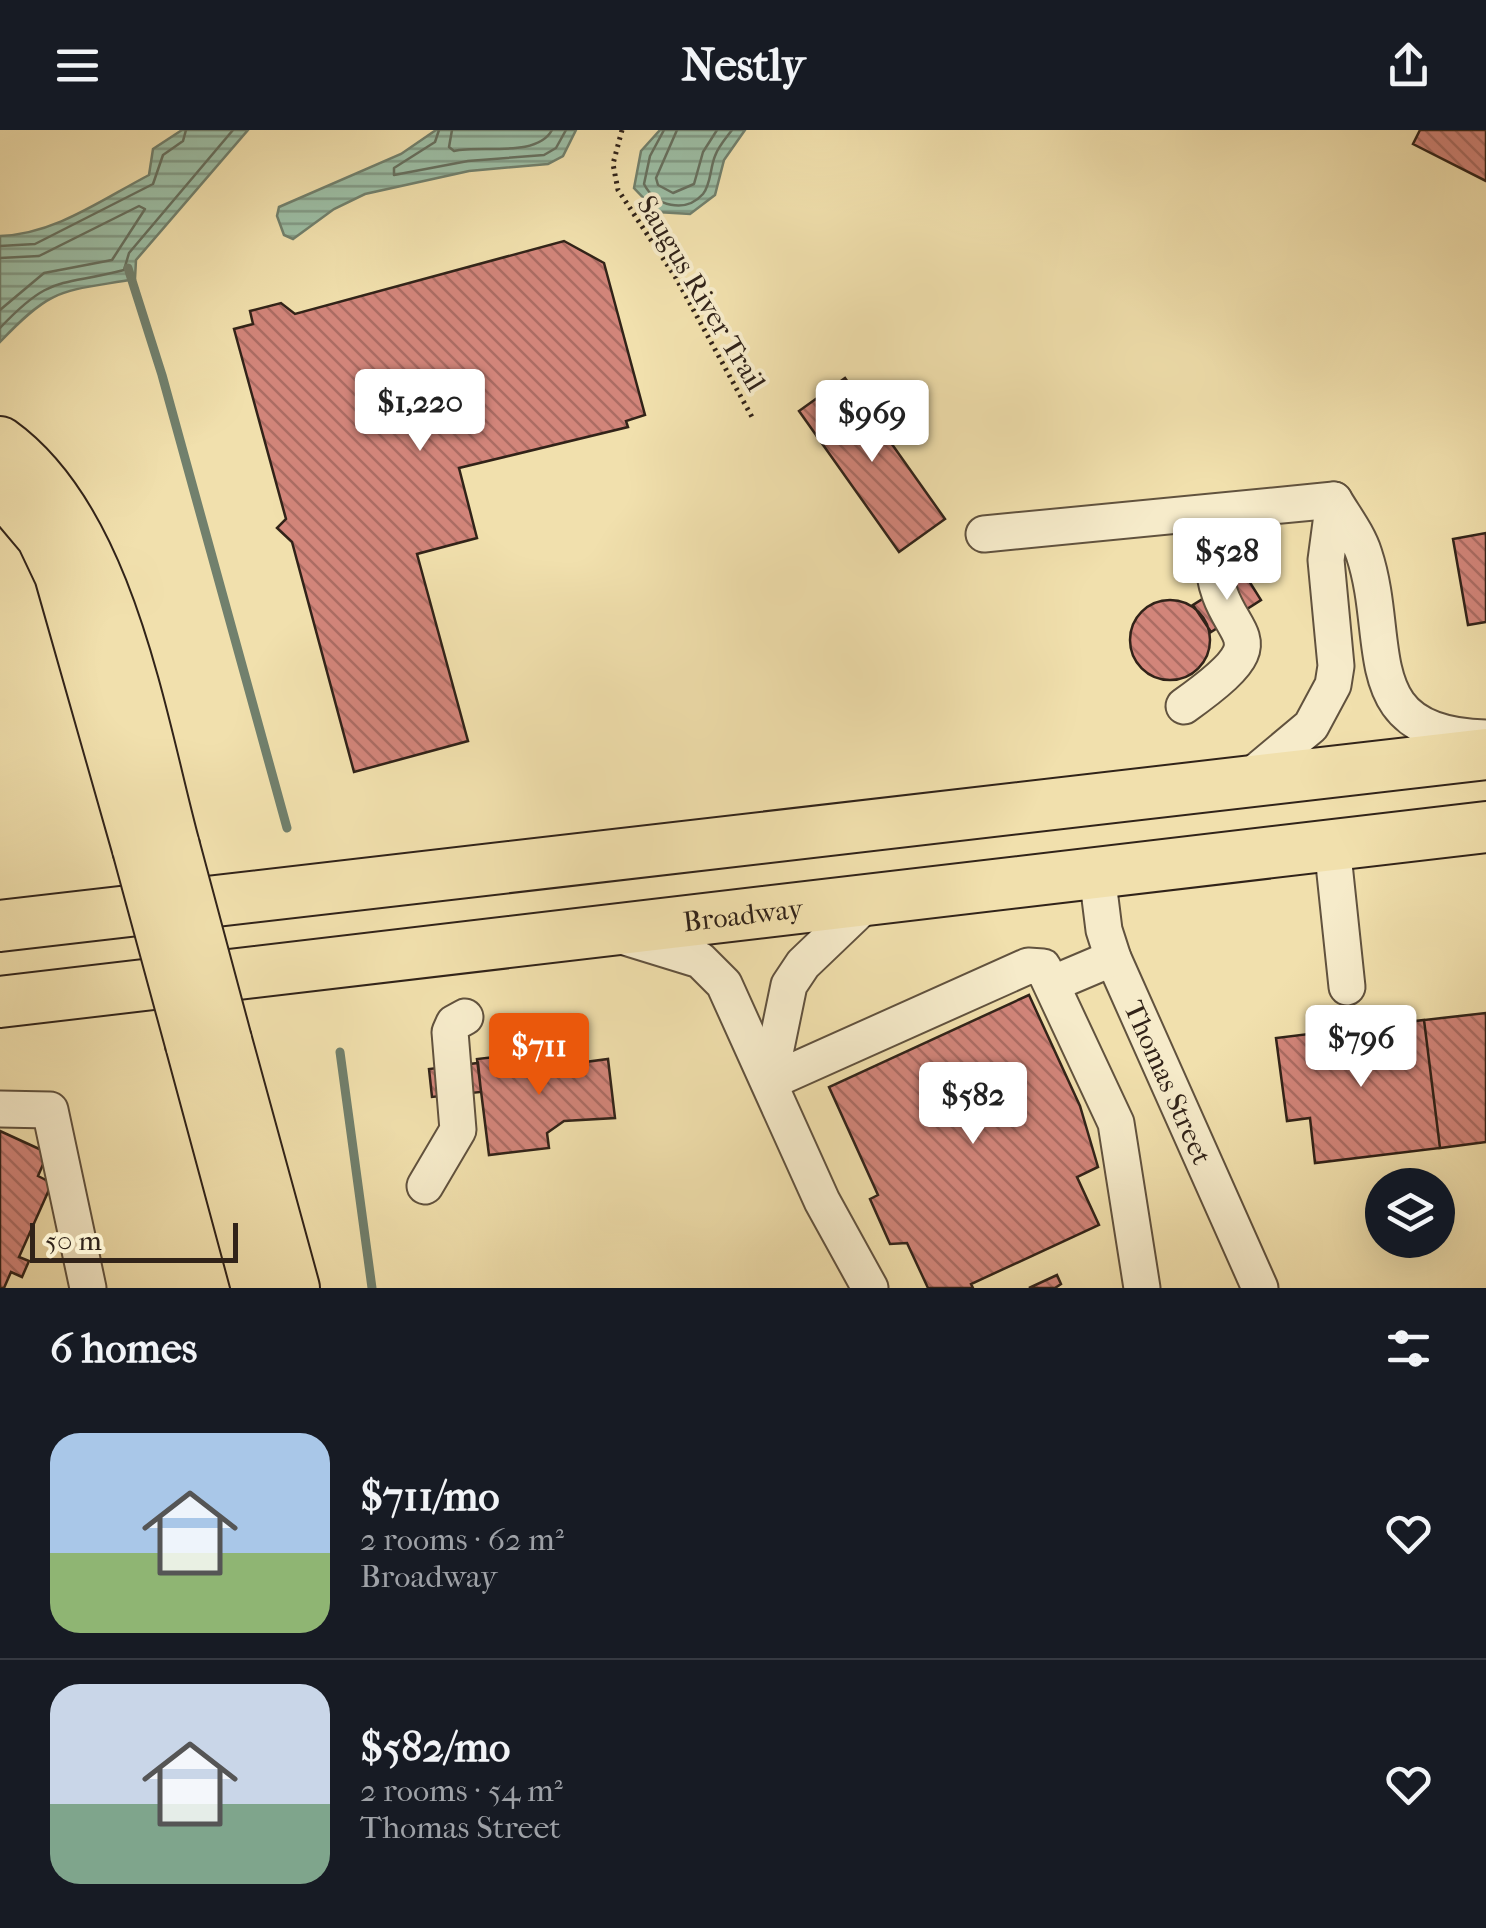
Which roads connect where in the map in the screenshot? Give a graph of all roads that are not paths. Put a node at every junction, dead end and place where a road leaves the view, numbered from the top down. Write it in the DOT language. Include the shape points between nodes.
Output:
graph roads {
  1 [pos="0,442"];
  2 [pos="0,488"];
  3 [pos="1334,500"];
  4 [pos="984,534"];
  5 [pos="1213,552"];
  6 [pos="1184,706"];
  7 [pos="1486,738"];
  8 [pos="1486,754"];
  9 [pos="1244,782"];
  10 [pos="1486,827"];
  11 [pos="1332,846"];
  12 [pos="156,848"];
  13 [pos="1097,874"];
  14 [pos="872,898"];
  15 [pos="0,926"];
  16 [pos="602,930"];
  17 [pos="1113,958"];
  18 [pos="1054,983"];
  19 [pos="1347,987"];
  20 [pos="0,1002"];
  21 [pos="465,1017"];
  22 [pos="208,1042"];
  23 [pos="769,1082"];
  24 [pos="0,1109"];
  25 [pos="425,1186"];
  26 [pos="88,1288"];
  27 [pos="258,1288"];
  28 [pos="294,1288"];
  29 [pos="870,1288"];
  30 [pos="1142,1288"];
  31 [pos="1260,1288"];
  1 -- 12 [label="highway" via="58,499 89,554"];
  2 -- 12 [label="highway" via="42,537 60,574"];
  3 -- 4 [label="street"];
  3 -- 7 [label="street" via="1364,554 1379,666 1397,702 1430,730"];
  3 -- 9 [label="street" via="1326,560 1333,685 1311,726"];
  5 -- 6 [label="street" via="1214,584 1240,630 1242,652 1232,672"];
  8 -- 9 [label="highway"];
  9 -- 15 [label="highway"];
  10 -- 11 [label="highway, Broadway"];
  11 -- 13 [label="highway, Broadway"];
  11 -- 19 [label="street"];
  12 -- 22 [label="highway, bridge"];
  13 -- 14 [label="highway, Broadway"];
  13 -- 17 [label="street, Thomas Street"];
  14 -- 16 [label="highway, Broadway"];
  14 -- 23 [label="street" via="789,984"];
  16 -- 20 [label="highway, Broadway"];
  16 -- 23 [label="street" via="685,954 712,970"];
  17 -- 18 [label="street"];
  17 -- 31 [label="street, Thomas Street"];
  18 -- 23 [label="street" via="1043,967 1028,966"];
  18 -- 30 [label="street" via="1116,1123"];
  21 -- 25 [label="street" via="450,1032 458,1130"];
  22 -- 27 [label="highway"];
  22 -- 28 [label="highway"];
  23 -- 29 [label="street"];
  24 -- 26 [label="street" via="50,1110"];
}
